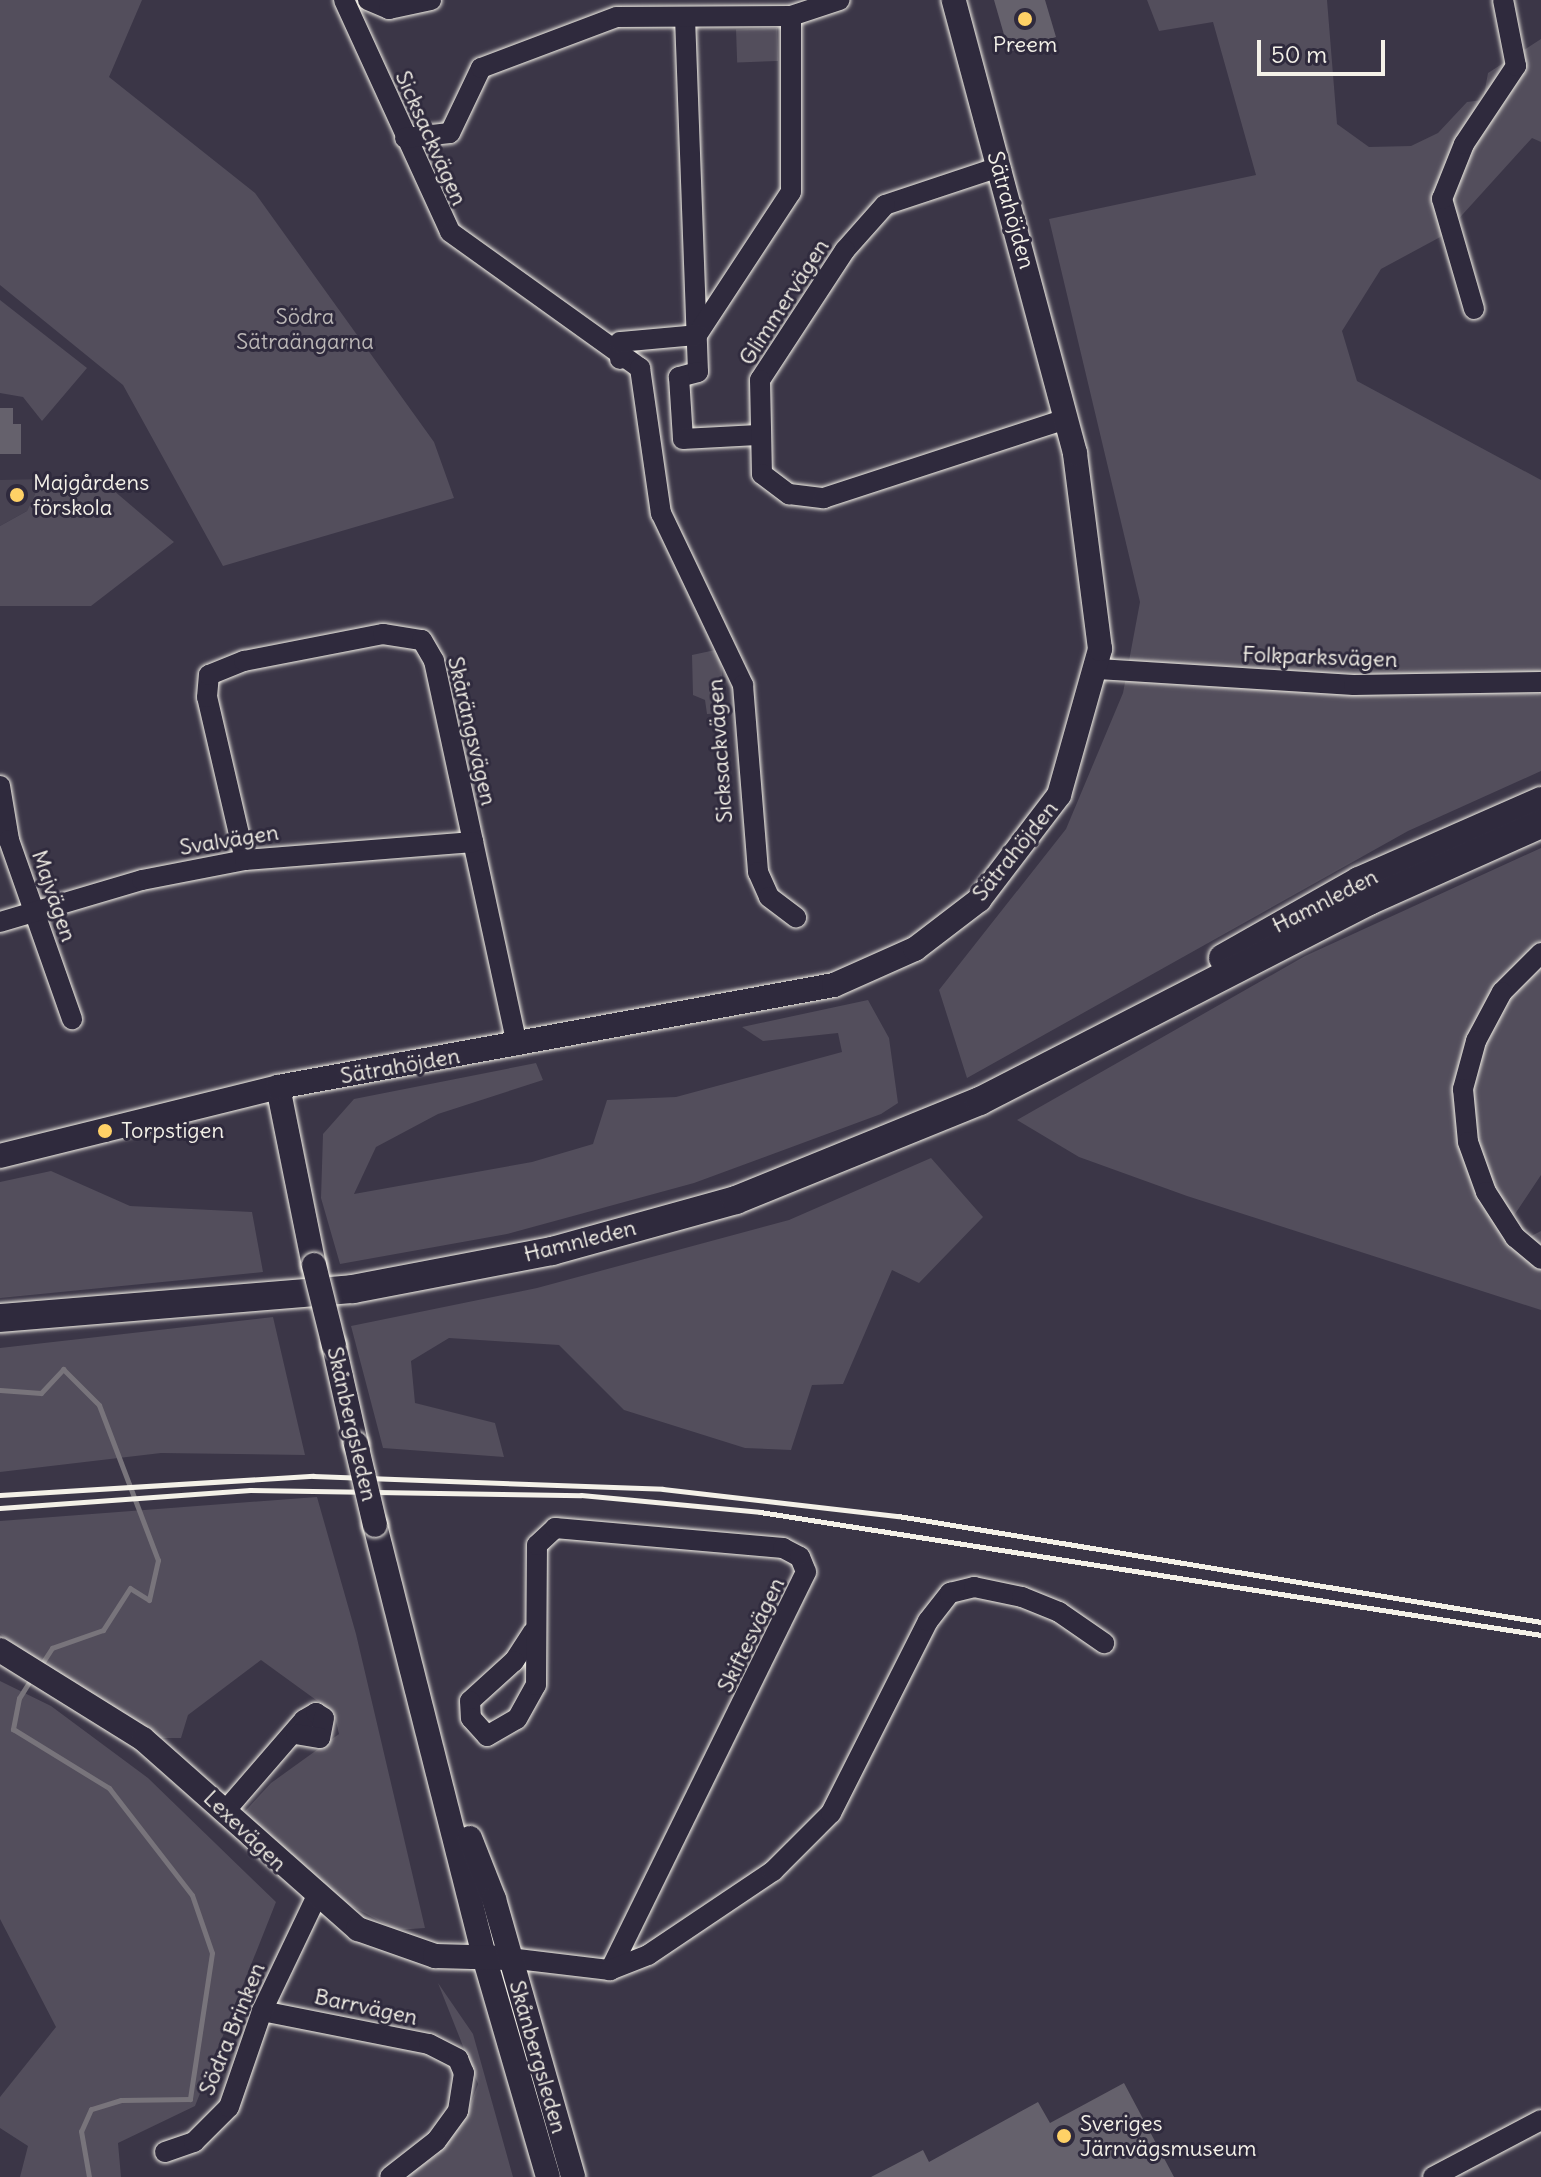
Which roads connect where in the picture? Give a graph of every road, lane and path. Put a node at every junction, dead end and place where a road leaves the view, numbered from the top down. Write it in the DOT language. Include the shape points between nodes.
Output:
graph roads {
  1 [pos="344,0"];
  2 [pos="368,0"];
  3 [pos="431,0"];
  4 [pos="839,0"];
  5 [pos="954,0"];
  6 [pos="1503,0"];
  7 [pos="636,8"];
  8 [pos="791,16"];
  9 [pos="685,17"];
  10 [pos="405,138"];
  11 [pos="999,167"];
  12 [pos="1474,309"];
  13 [pos="697,335"];
  14 [pos="620,359"];
  15 [pos="1066,419"];
  16 [pos="757,435"];
  17 [pos="650,439"];
  18 [pos="683,439"];
  19 [pos="1098,669"];
  20 [pos="1541,682"];
  21 [pos="0,786"];
  22 [pos="1541,801"];
  23 [pos="1541,824"];
  24 [pos="473,842"];
  25 [pos="245,860"];
  26 [pos="33,909"];
  27 [pos="796,917"];
  28 [pos="0,922"];
  29 [pos="1541,953"];
  30 [pos="72,1019"];
  31 [pos="1123,1026"];
  32 [pos="517,1045"];
  33 [pos="278,1087"];
  34 [pos="0,1156"];
  35 [pos="1541,1259"];
  36 [pos="0,1318"];
  37 [pos="533,1632"];
  38 [pos="1104,1643"];
  39 [pos="8,1654"];
  40 [pos="296,1734"];
  41 [pos="438,1757"];
  42 [pos="226,1810"];
  43 [pos="316,1898"];
  44 [pos="509,1958"];
  45 [pos="485,1960"];
  46 [pos="610,1970"];
  47 [pos="262,2011"];
  48 [pos="1541,2120"];
  49 [pos="165,2152"];
  50 [pos="390,2177"];
  51 [pos="548,2177"];
  52 [pos="573,2177"];
  53 [pos="1433,2177"];
  1 -- 10 [label="street, Sicksackvägen"];
  2 -- 3 [label="street" via="389,9"];
  4 -- 8 [label="street"];
  5 -- 11 [label="street, Sätrahöjden"];
  6 -- 12 [label="street" via="1516,66 1464,144 1442,199"];
  7 -- 9 [label="street"];
  7 -- 10 [label="street" via="481,68 450,133"];
  8 -- 9 [label="street"];
  8 -- 13 [label="street" via="791,192"];
  9 -- 13 [label="street"];
  10 -- 14 [label="street, Sicksackvägen" via="450,232"];
  11 -- 15 [label="street, Sätrahöjden"];
  11 -- 16 [label="street, Glimmervägen" via="885,205 845,250 760,380"];
  13 -- 14 [label="street" via="620,342"];
  13 -- 18 [label="street" via="698,372 679,377"];
  14 -- 17 [label="street, Sicksackvägen" via="640,368"];
  15 -- 16 [label="street, Glimmervägen" via="824,498 789,494 762,474"];
  15 -- 19 [label="street, Sätrahöjden" via="1091,553"];
  16 -- 18 [label="street"];
  17 -- 18 [label="street"];
  17 -- 27 [label="street, Sicksackvägen" via="671,541 743,685 758,872 769,897"];
  19 -- 20 [label="street, Folkparksvägen" via="1354,685"];
  19 -- 32 [label="street, Sätrahöjden" via="1059,795 979,900 915,949 834,985"];
  21 -- 26 [label="street, Majvägen" via="9,840"];
  22 -- 31 [label="main road, Hamnleden" via="1283,920"];
  23 -- 31 [label="main road, Hamnleden" via="1369,901"];
  24 -- 25 [label="street, Svalvägen"];
  24 -- 25 [label="street, Skårängsvägen" via="434,661 422,640 383,634 244,661 209,675 207,697"];
  24 -- 32 [label="street, Skårängsvägen"];
  25 -- 26 [label="street, Svalvägen"];
  26 -- 28 [label="street, Svalvägen"];
  26 -- 30 [label="street, Majvägen"];
  29 -- 35 [label="street" via="1502,992 1476,1041 1463,1089 1468,1142 1486,1192 1515,1237"];
  31 -- 36 [label="main road, Hamnleden" via="890,1142 736,1200 552,1251 353,1289"];
  32 -- 33 [label="street, Sätrahöjden"];
  33 -- 34 [label="street, Sätrahöjden"];
  33 -- 41 [label="street, Skånbergsleden, bridge" via="375,1525"];
  37 -- 37 [label="street, Skiftesvägen" via="536,1685 517,1719 487,1736 471,1718 470,1701 514,1661"];
  37 -- 46 [label="street, Skiftesvägen" via="537,1545 555,1528 783,1548 800,1557 806,1572"];
  38 -- 46 [label="street" via="1059,1612 1022,1597 974,1587 950,1593 928,1621 831,1813 773,1871 648,1955"];
  39 -- 42 [label="street, Lexevägen" via="143,1739"];
  40 -- 42 [label="street"];
  41 -- 44 [label="street, Skånbergsleden" via="494,1899"];
  41 -- 45 [label="street, Skånbergsleden"];
  42 -- 43 [label="street, Lexevägen"];
  43 -- 45 [label="street, Lexevägen" via="358,1929 401,1948"];
  43 -- 47 [label="street, Södra Brinken"];
  44 -- 45 [label="street, Lexevägen"];
  44 -- 46 [label="street"];
  44 -- 52 [label="street, Skånbergsleden"];
  45 -- 51 [label="street, Skånbergsleden"];
  47 -- 49 [label="street, Södra Brinken" via="229,2107 194,2142"];
  47 -- 50 [label="street, Barrvägen" via="429,2044 458,2059 464,2073 458,2111 436,2141"];
  48 -- 53 [label="street"];
}
